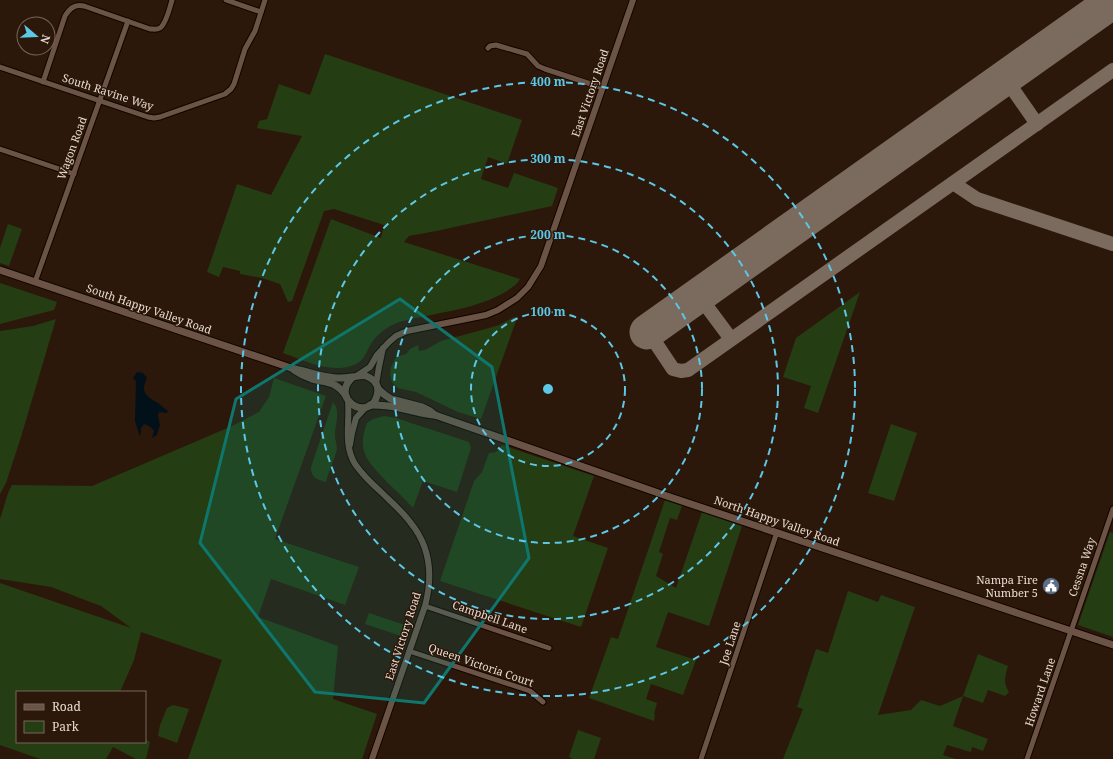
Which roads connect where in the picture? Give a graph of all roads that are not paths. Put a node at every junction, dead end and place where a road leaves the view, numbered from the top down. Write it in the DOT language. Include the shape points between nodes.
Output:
graph roads {
  1 [pos="172,0"];
  2 [pos="226,0"];
  3 [pos="265,0"];
  4 [pos="633,0"];
  5 [pos="261,12"];
  6 [pos="128,21"];
  7 [pos="488,48"];
  8 [pos="0,67"];
  9 [pos="43,82"];
  10 [pos="603,88"];
  11 [pos="100,101"];
  12 [pos="0,149"];
  13 [pos="74,174"];
  14 [pos="0,270"];
  15 [pos="35,282"];
  16 [pos="383,348"];
  17 [pos="291,368"];
  18 [pos="356,376"];
  19 [pos="377,386"];
  20 [pos="347,398"];
  21 [pos="368,406"];
  22 [pos="435,415"];
  23 [pos="349,446"];
  24 [pos="1113,509"];
  25 [pos="777,532"];
  26 [pos="425,606"];
  27 [pos="1071,631"];
  28 [pos="1113,645"];
  29 [pos="548,648"];
  30 [pos="409,651"];
  31 [pos="543,702"];
  32 [pos="372,759"];
  33 [pos="701,759"];
  34 [pos="1027,759"];
  1 -- 6 [label="street" via="166,20 160,28 150,29"];
  2 -- 5 [label="street"];
  3 -- 5 [label="street, South Ravine Way"];
  4 -- 10 [label="street, East Victory Road"];
  5 -- 11 [label="street, South Ravine Way" via="234,84 225,94 154,118"];
  6 -- 9 [label="street" via="84,6 73,6 65,16"];
  6 -- 11 [label="street, Wagon Road"];
  7 -- 10 [label="street" via="496,45 527,54 538,66"];
  8 -- 9 [label="street, South Ravine Way"];
  9 -- 11 [label="street, South Ravine Way"];
  10 -- 16 [label="street, East Victory Road" via="541,266 528,287 505,306 486,315 407,331 396,336"];
  11 -- 13 [label="street, Wagon Road"];
  12 -- 13 [label="street"];
  13 -- 15 [label="street, Wagon Road"];
  14 -- 15 [label="main road, South Happy Valley Road"];
  15 -- 17 [label="main road, South Happy Valley Road"];
  16 -- 18 [label="street, East Victory Road" via="370,367"];
  16 -- 19 [label="street"];
  17 -- 18 [label="main road" via="335,378"];
  17 -- 20 [label="main road" via="308,377 334,384"];
  18 -- 19 [label="main road" via="368,377"];
  18 -- 20 [label="main road" via="346,385"];
  19 -- 21 [label="main road" via="376,399"];
  19 -- 22 [label="main road, North Happy Valley Road" via="391,399 422,407"];
  20 -- 21 [label="main road" via="357,407"];
  20 -- 23 [label="street, East Victory Road"];
  21 -- 22 [label="main road, North Happy Valley Road" via="392,406"];
  21 -- 23 [label="street" via="356,418"];
  22 -- 25 [label="main road, North Happy Valley Road"];
  23 -- 26 [label="street, East Victory Road" via="355,463 363,474 410,521 423,543 430,568"];
  24 -- 27 [label="street, Cessna Way"];
  25 -- 27 [label="main road, North Happy Valley Road"];
  25 -- 33 [label="street, Joe Lane"];
  26 -- 29 [label="street, Campbell Lane"];
  26 -- 30 [label="street, East Victory Road"];
  27 -- 28 [label="main road, North Happy Valley Road"];
  27 -- 34 [label="street, Howard Lane"];
  30 -- 31 [label="street, Queen Victoria Court" via="530,691"];
  30 -- 32 [label="street, East Victory Road"];
}
